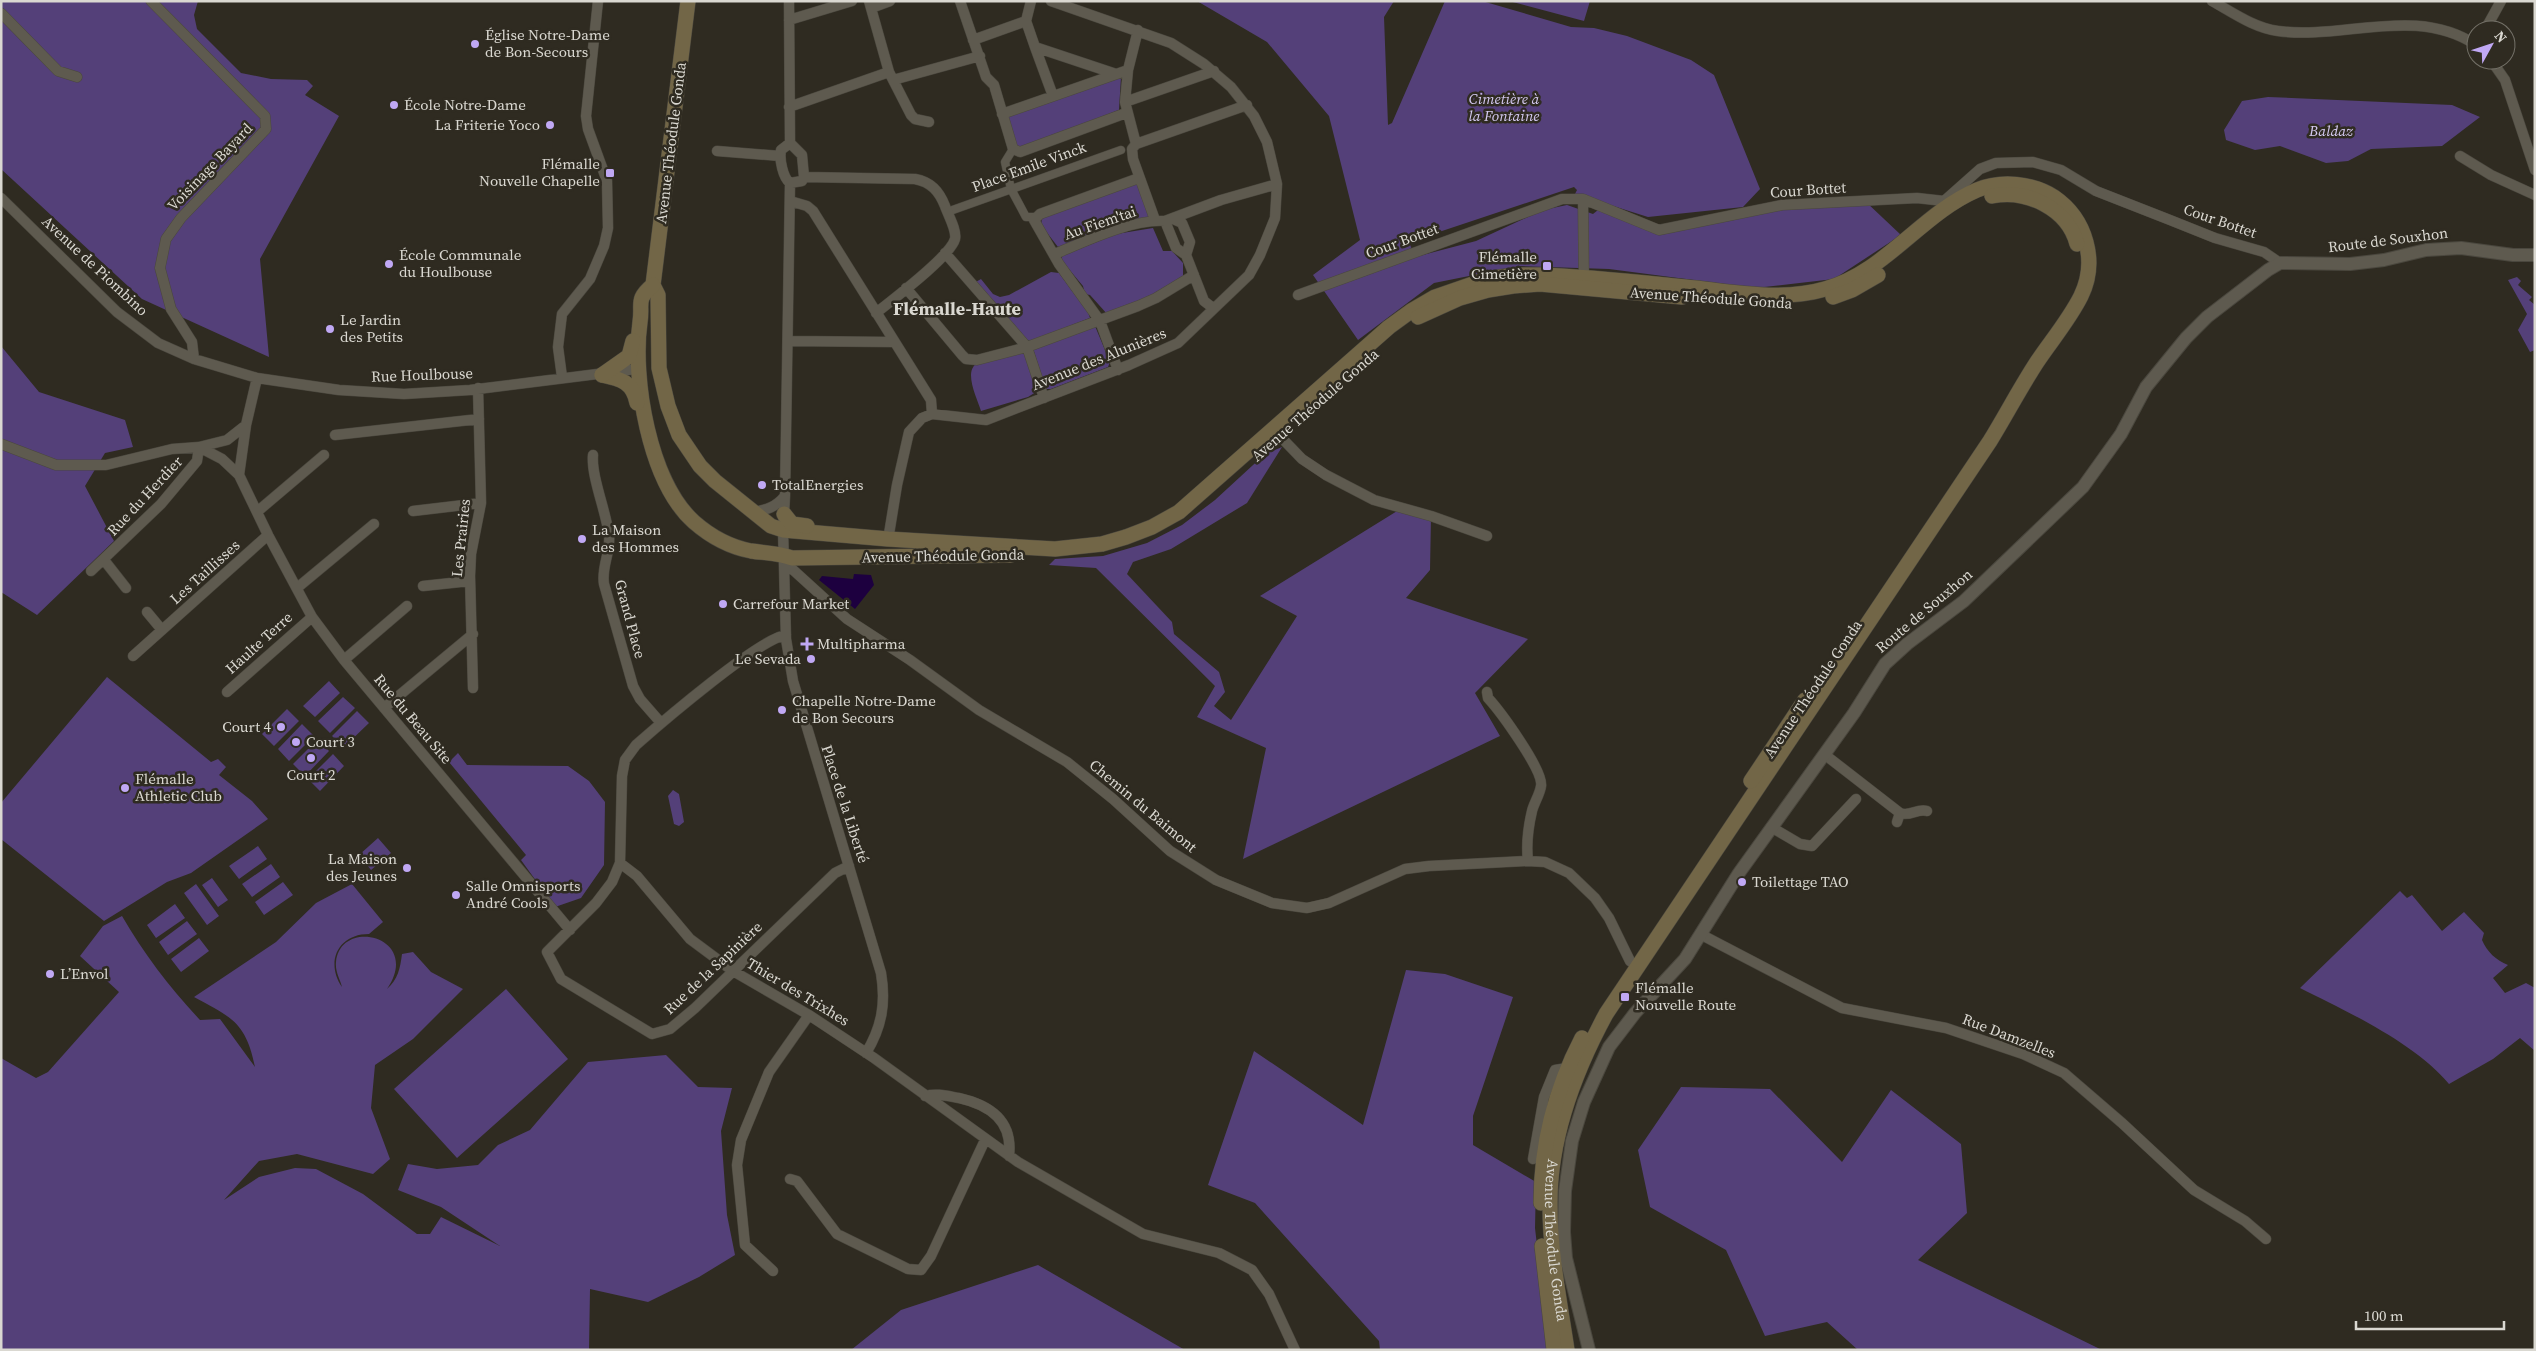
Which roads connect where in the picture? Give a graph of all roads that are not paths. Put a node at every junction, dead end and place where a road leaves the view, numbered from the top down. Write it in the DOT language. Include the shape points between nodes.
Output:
graph roads {
  1 [pos="151,1"];
  2 [pos="598,1"];
  3 [pos="688,1"];
  4 [pos="789,1"];
  5 [pos="852,1"];
  6 [pos="890,1"];
  7 [pos="960,1"];
  8 [pos="1031,1"];
  9 [pos="1051,1"];
  10 [pos="2212,1"];
  11 [pos="2501,1"];
  12 [pos="870,5"];
  13 [pos="1,13"];
  14 [pos="789,20"];
  15 [pos="2490,20"];
  16 [pos="1026,21"];
  17 [pos="1138,30"];
  18 [pos="2466,39"];
  19 [pos="973,40"];
  20 [pos="1035,47"];
  21 [pos="980,56"];
  22 [pos="1128,70"];
  23 [pos="2498,70"];
  24 [pos="1214,71"];
  25 [pos="1116,74"];
  26 [pos="891,76"];
  27 [pos="77,77"];
  28 [pos="1053,96"];
  29 [pos="1247,105"];
  30 [pos="789,107"];
  31 [pos="1126,108"];
  32 [pos="1002,114"];
  33 [pos="929,122"];
  34 [pos="790,143"];
  35 [pos="1136,144"];
  36 [pos="1013,149"];
  37 [pos="1121,150"];
  38 [pos="717,151"];
  39 [pos="780,156"];
  40 [pos="2460,156"];
  41 [pos="2535,170"];
  42 [pos="804,177"];
  43 [pos="1139,178"];
  44 [pos="790,183"];
  45 [pos="1277,184"];
  46 [pos="1011,190"];
  47 [pos="2535,195"];
  48 [pos="1,198"];
  49 [pos="1583,199"];
  50 [pos="790,202"];
  51 [pos="947,212"];
  52 [pos="1034,217"];
  53 [pos="1164,220"];
  54 [pos="1052,250"];
  55 [pos="945,253"];
  56 [pos="1186,255"];
  57 [pos="2535,255"];
  58 [pos="2280,263"];
  59 [pos="1194,275"];
  60 [pos="1584,283"];
  61 [pos="653,285"];
  62 [pos="906,288"];
  63 [pos="1298,295"];
  64 [pos="1214,308"];
  65 [pos="639,310"];
  66 [pos="876,313"];
  67 [pos="1100,321"];
  68 [pos="788,341"];
  69 [pos="893,342"];
  70 [pos="1027,347"];
  71 [pos="658,352"];
  72 [pos="194,359"];
  73 [pos="637,369"];
  74 [pos="1118,370"];
  75 [pos="602,375"];
  76 [pos="562,377"];
  77 [pos="258,378"];
  78 [pos="478,388"];
  79 [pos="665,396"];
  80 [pos="1044,398"];
  81 [pos="932,414"];
  82 [pos="479,419"];
  83 [pos="246,425"];
  84 [pos="1276,432"];
  85 [pos="335,435"];
  86 [pos="1,444"];
  87 [pos="653,444"];
  88 [pos="199,447"];
  89 [pos="324,455"];
  90 [pos="593,455"];
  91 [pos="239,475"];
  92 [pos="785,496"];
  93 [pos="481,503"];
  94 [pos="258,511"];
  95 [pos="413,511"];
  96 [pos="752,512"];
  97 [pos="784,514"];
  98 [pos="374,524"];
  99 [pos="782,530"];
  100 [pos="889,534"];
  101 [pos="268,535"];
  102 [pos="1487,536"];
  103 [pos="1012,546"];
  104 [pos="808,558"];
  105 [pos="104,560"];
  106 [pos="784,560"];
  107 [pos="91,572"];
  108 [pos="801,577"];
  109 [pos="470,581"];
  110 [pos="423,586"];
  111 [pos="126,588"];
  112 [pos="297,588"];
  113 [pos="407,606"];
  114 [pos="147,612"];
  115 [pos="312,617"];
  116 [pos="162,630"];
  117 [pos="473,634"];
  118 [pos="786,635"];
  119 [pos="133,656"];
  120 [pos="344,660"];
  121 [pos="473,688"];
  122 [pos="227,692"];
  123 [pos="1487,692"];
  124 [pos="384,708"];
  125 [pos="661,723"];
  126 [pos="1824,754"];
  127 [pos="1856,799"];
  128 [pos="1927,811"];
  129 [pos="1771,827"];
  130 [pos="1528,861"];
  131 [pos="620,864"];
  132 [pos="849,866"];
  133 [pos="570,930"];
  134 [pos="1700,934"];
  135 [pos="1634,964"];
  136 [pos="733,971"];
  137 [pos="809,1015"];
  138 [pos="866,1053"];
  139 [pos="1572,1071"];
  140 [pos="925,1096"];
  141 [pos="985,1140"];
  142 [pos="1009,1156"];
  143 [pos="1533,1159"];
  144 [pos="790,1179"];
  145 [pos="2266,1239"];
  146 [pos="1566,1258"];
  147 [pos="773,1270"];
  148 [pos="1558,1286"];
  149 [pos="1294,1350"];
  150 [pos="1554,1350"];
  151 [pos="1567,1350"];
  152 [pos="1588,1350"];
  1 -- 72 [label="street, Voisinage Bayard" via="265,116 266,129 181,218 166,239 160,268 171,309 192,342"];
  2 -- 76 [label="street" via="586,116 607,181 608,228 590,279 562,314 558,347"];
  3 -- 61 [label="main road, Avenue Théodule Gonda"];
  4 -- 14 [label="street"];
  5 -- 14 [label="street"];
  6 -- 12 [label="street"];
  7 -- 19 [label="street, Place Emile Vinck"];
  8 -- 16 [label="street"];
  9 -- 17 [label="street, Avenue des Alunières"];
  10 -- 18 [label="street" via="2254,24 2276,31 2418,25"];
  11 -- 15 [label="street"];
  12 -- 26 [label="street"];
  13 -- 27 [label="street" via="58,71"];
  14 -- 30 [label="street"];
  16 -- 19 [label="street"];
  16 -- 20 [label="street"];
  17 -- 22 [label="street"];
  17 -- 24 [label="street, Avenue des Alunières" via="1183,49"];
  19 -- 21 [label="street, Place Emile Vinck"];
  20 -- 25 [label="street"];
  20 -- 28 [label="street"];
  21 -- 26 [label="street"];
  21 -- 32 [label="street, Place Emile Vinck" via="986,77 994,85"];
  22 -- 25 [label="street"];
  22 -- 31 [label="street"];
  23 -- 41 [label="street" via="2505,80"];
  24 -- 29 [label="street, Avenue des Alunières"];
  24 -- 31 [label="street, Place Emile Vinck"];
  25 -- 28 [label="street"];
  26 -- 30 [label="street"];
  26 -- 33 [label="street" via="911,115"];
  28 -- 32 [label="street"];
  29 -- 35 [label="street"];
  29 -- 45 [label="street, Avenue des Alunières" via="1267,142"];
  30 -- 34 [label="street"];
  31 -- 35 [label="street"];
  31 -- 36 [label="street, Place Emile Vinck" via="1020,152"];
  32 -- 36 [label="street, Place Emile Vinck"];
  34 -- 39 [label="street" via="781,150"];
  34 -- 42 [label="street" via="802,155"];
  35 -- 43 [label="street" via="1132,153"];
  36 -- 46 [label="street" via="1005,162"];
  37 -- 46 [label="street, Place Emile Vinck"];
  38 -- 39 [label="street"];
  39 -- 44 [label="street" via="786,180"];
  40 -- 47 [label="street" via="2491,175"];
  42 -- 44 [label="street" via="802,181"];
  42 -- 51 [label="street" via="921,180 939,192"];
  43 -- 52 [label="street"];
  43 -- 53 [label="street"];
  44 -- 50 [label="street, Place de la Liberté"];
  45 -- 53 [label="street, Au Fiem'tai"];
  45 -- 64 [label="street, Avenue des Alunières" via="1275,218 1260,255 1249,275"];
  46 -- 51 [label="street, Place Emile Vinck"];
  46 -- 52 [label="street" via="1026,217"];
  48 -- 72 [label="street, Avenue de Piombino" via="117,312 158,343"];
  49 -- 58 [label="street, Cour Bottet" via="1659,230 1782,205 1917,198 1944,201 1980,169 1996,163 2033,162 2061,170 2096,191 2197,231 2257,249"];
  49 -- 60 [label="street"];
  49 -- 63 [label="street, Cour Bottet" via="1550,203"];
  50 -- 66 [label="street" via="813,211"];
  50 -- 68 [label="street, Place de la Liberté"];
  51 -- 55 [label="street" via="955,238"];
  52 -- 54 [label="street"];
  53 -- 54 [label="street, Au Fiem'tai" via="1116,230"];
  53 -- 56 [label="street" via="1176,248"];
  53 -- 56 [label="street" via="1182,223 1190,242"];
  54 -- 67 [label="street, Au Fiem'tai"];
  55 -- 62 [label="street"];
  55 -- 70 [label="street"];
  56 -- 59 [label="street"];
  57 -- 58 [label="street, Route de Souxhon" via="2462,248 2426,250 2350,264"];
  58 -- 126 [label="street, Route de Souxhon" via="2208,317 2186,338 2146,388 2121,434 2083,487 1964,601 1886,663"];
  59 -- 64 [label="street" via="1204,301"];
  59 -- 67 [label="street" via="1156,298"];
  60 -- 84 [label="main road, Avenue Théodule Gonda" via="1488,290 1439,306 1395,334"];
  60 -- 135 [label="main road, Avenue Théodule Gonda" via="1774,305 1802,304 1852,290 1875,277 1964,207 1996,195 2036,200 2059,215 2077,241 2080,263 2079,279 2066,308"];
  61 -- 65 [label="main road, Avenue Théodule Gonda" via="644,293"];
  61 -- 71 [label="main road, Avenue Théodule Gonda" via="658,294"];
  62 -- 66 [label="street"];
  62 -- 70 [label="street" via="966,359 978,360"];
  64 -- 74 [label="street, Avenue des Alunières" via="1178,343"];
  65 -- 73 [label="main road, Avenue Théodule Gonda"];
  65 -- 75 [label="main road" via="628,356"];
  66 -- 69 [label="street"];
  67 -- 70 [label="street"];
  67 -- 74 [label="street, Au Fiem'tai"];
  68 -- 69 [label="street"];
  68 -- 92 [label="street, Place de la Liberté"];
  69 -- 81 [label="street" via="930,400"];
  70 -- 80 [label="street"];
  71 -- 73 [label="main road"];
  71 -- 79 [label="main road, Avenue Théodule Gonda"];
  72 -- 77 [label="street, Avenue de Piombino"];
  73 -- 75 [label="street, Rue Houlbouse"];
  73 -- 79 [label="main road" via="650,373 656,387"];
  73 -- 87 [label="main road, Avenue Théodule Gonda"];
  74 -- 80 [label="street, Avenue des Alunières"];
  75 -- 76 [label="street, Rue Houlbouse"];
  75 -- 87 [label="main road" via="622,379 631,386 644,435"];
  76 -- 78 [label="street, Rue Houlbouse"];
  77 -- 78 [label="street, Rue Houlbouse" via="383,394"];
  77 -- 83 [label="street"];
  78 -- 82 [label="street, Les Prairies"];
  79 -- 96 [label="main road, Avenue Théodule Gonda" via="679,435 700,466"];
  80 -- 81 [label="street, Avenue des Alunières" via="986,420"];
  81 -- 100 [label="street" via="922,418 910,432"];
  82 -- 85 [label="street"];
  82 -- 93 [label="street, Les Prairies"];
  83 -- 88 [label="street" via="227,440"];
  83 -- 91 [label="street"];
  84 -- 102 [label="street" via="1302,459 1374,500"];
  84 -- 103 [label="main road, Avenue Théodule Gonda" via="1180,512 1152,527 1102,544 1055,549"];
  84 -- 104 [label="main road, Avenue Théodule Gonda" via="1203,503 1154,533 1127,543 1053,554"];
  86 -- 88 [label="street" via="56,465 106,464 172,449"];
  87 -- 106 [label="main road, Avenue Théodule Gonda" via="679,506 701,527 721,541"];
  88 -- 91 [label="street" via="222,458"];
  88 -- 105 [label="street, Rue du Herdier" via="197,461 161,504"];
  89 -- 94 [label="street"];
  90 -- 125 [label="street, Grand Place" via="609,536 602,575 604,584 633,686 644,705"];
  91 -- 94 [label="street"];
  92 -- 96 [label="street" via="767,510"];
  92 -- 97 [label="street, Place de la Liberté"];
  93 -- 95 [label="street"];
  93 -- 109 [label="street, Les Prairies" via="471,554"];
  94 -- 101 [label="street, Rue du Beau Site"];
  96 -- 99 [label="main road, Avenue Théodule Gonda" via="765,523"];
  97 -- 99 [label="street, Place de la Liberté"];
  97 -- 100 [label="main road, Avenue Théodule Gonda" via="792,524"];
  98 -- 112 [label="street"];
  99 -- 103 [label="main road, Avenue Théodule Gonda"];
  99 -- 106 [label="street, Place de la Liberté"];
  100 -- 103 [label="main road, Avenue Théodule Gonda"];
  101 -- 112 [label="street, Rue du Beau Site"];
  101 -- 116 [label="street, Les Taillisses"];
  104 -- 106 [label="main road, Avenue Théodule Gonda"];
  104 -- 108 [label="street" via="800,568"];
  105 -- 107 [label="street, Rue du Herdier"];
  105 -- 111 [label="street"];
  106 -- 108 [label="street, Chemin du Baimont"];
  106 -- 118 [label="street, Place de la Liberté"];
  108 -- 130 [label="street, Chemin du Baimont" via="847,620 979,710 1074,767 1180,858 1216,880 1250,895 1289,907 1315,907 1405,869"];
  109 -- 110 [label="street"];
  109 -- 117 [label="street, Les Prairies"];
  112 -- 115 [label="street, Rue du Beau Site"];
  113 -- 120 [label="street"];
  114 -- 116 [label="street"];
  115 -- 120 [label="street, Rue du Beau Site"];
  115 -- 122 [label="street, Haulte Terre"];
  116 -- 119 [label="street, Les Taillisses"];
  117 -- 121 [label="street, Les Prairies"];
  117 -- 124 [label="street"];
  118 -- 125 [label="street" via="765,644"];
  118 -- 132 [label="street, Place de la Liberté" via="800,709"];
  120 -- 124 [label="street, Rue du Beau Site"];
  123 -- 130 [label="street" via="1541,776 1528,837"];
  124 -- 133 [label="street, Rue du Beau Site"];
  125 -- 131 [label="street" via="636,745 623,766"];
  126 -- 128 [label="street" via="1898,818 1922,809"];
  126 -- 129 [label="street, Route de Souxhon"];
  127 -- 129 [label="street" via="1812,846 1800,844"];
  129 -- 134 [label="street, Route de Souxhon"];
  130 -- 135 [label="street, Chemin du Baimont" via="1562,868 1587,890 1605,912"];
  131 -- 133 [label="street" via="612,882"];
  131 -- 136 [label="street, Thier des Trixhes" via="637,876 690,939"];
  132 -- 136 [label="street, Rue de la Sapinière" via="835,873"];
  132 -- 138 [label="street, Place de la Liberté" via="883,984 882,1019"];
  133 -- 136 [label="street, Rue de la Sapinière" via="547,952 561,979 652,1034 670,1029"];
  134 -- 145 [label="street, Rue Damzelles" via="1842,1008 1946,1028 2023,1054 2064,1074 2122,1122 2194,1190 2245,1220"];
  134 -- 146 [label="street, Route de Souxhon" via="1682,964 1641,1006 1609,1047 1584,1102 1572,1142 1565,1191"];
  135 -- 139 [label="main road, Avenue Théodule Gonda" via="1582,1038"];
  136 -- 137 [label="street, Thier des Trixhes"];
  137 -- 138 [label="street, Thier des Trixhes"];
  137 -- 147 [label="street" via="769,1072 741,1140 736,1165 745,1245"];
  138 -- 140 [label="street, Thier des Trixhes"];
  139 -- 143 [label="street, Avenue Théodule Gonda" via="1555,1070 1546,1088"];
  139 -- 148 [label="main road, Avenue Théodule Gonda" via="1555,1150 1550,1196"];
  139 -- 150 [label="main road, Avenue Théodule Gonda" via="1554,1104 1541,1182 1541,1230"];
  140 -- 141 [label="street, Thier des Trixhes"];
  140 -- 142 [label="street" via="954,1097 978,1102 991,1109 1007,1132"];
  141 -- 142 [label="street, Thier des Trixhes"];
  141 -- 144 [label="street" via="931,1256 921,1270 908,1269 837,1234 797,1181"];
  142 -- 149 [label="street, Thier des Trixhes" via="1143,1234 1210,1250 1241,1262 1264,1284"];
  146 -- 148 [label="street"];
  146 -- 152 [label="street, Route de Souxhon"];
  148 -- 151 [label="main road, Avenue Théodule Gonda"];
}
